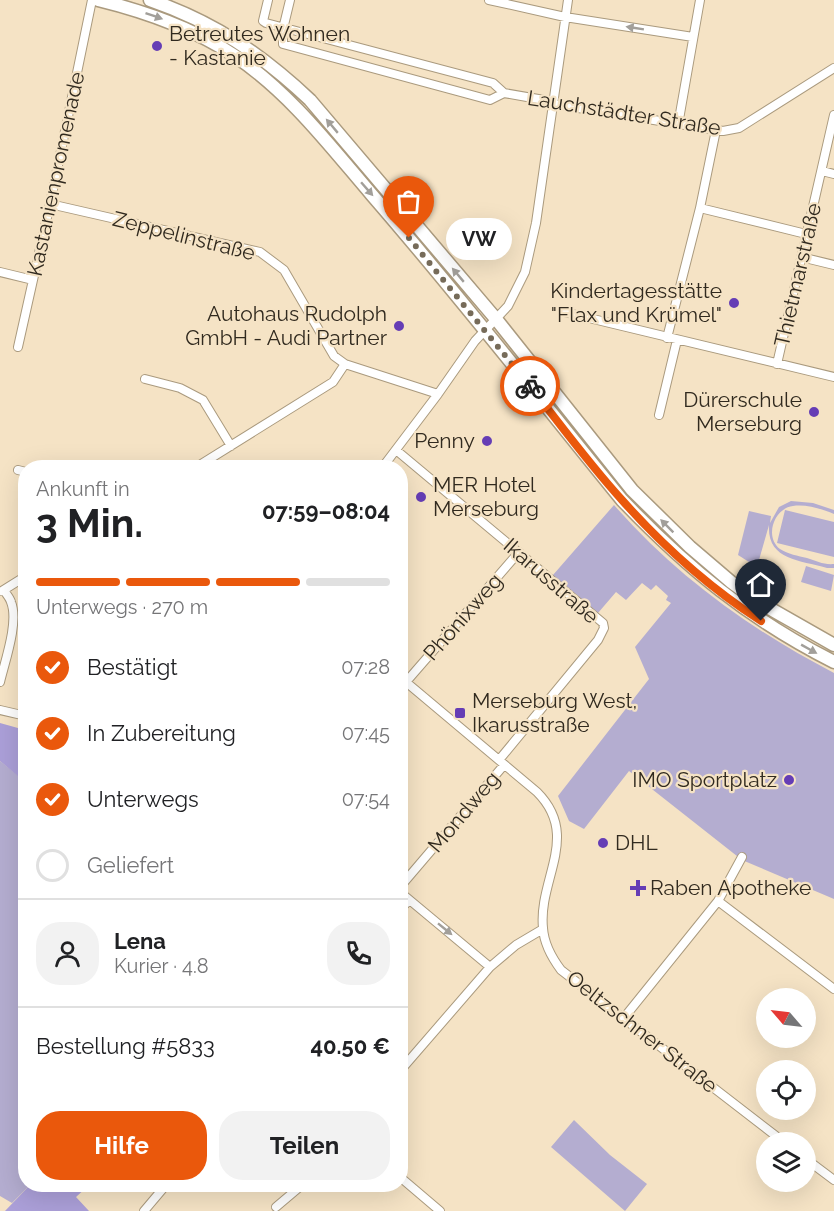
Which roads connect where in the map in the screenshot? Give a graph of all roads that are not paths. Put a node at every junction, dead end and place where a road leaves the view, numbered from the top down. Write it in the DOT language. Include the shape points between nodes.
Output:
graph roads {
  1 [pos="92,0"];
  2 [pos="98,0"];
  3 [pos="150,0"];
  4 [pos="268,0"];
  5 [pos="290,0"];
  6 [pos="489,0"];
  7 [pos="568,0"];
  8 [pos="700,0"];
  9 [pos="566,17"];
  10 [pos="283,29"];
  11 [pos="693,37"];
  12 [pos="834,69"];
  13 [pos="504,93"];
  14 [pos="553,104"];
  15 [pos="834,115"];
  16 [pos="678,125"];
  17 [pos="716,130"];
  18 [pos="822,171"];
  19 [pos="834,174"];
  20 [pos="50,204"];
  21 [pos="700,208"];
  22 [pos="806,234"];
  23 [pos="801,257"];
  24 [pos="834,265"];
  25 [pos="0,272"];
  26 [pos="33,280"];
  27 [pos="564,312"];
  28 [pos="496,319"];
  29 [pos="484,330"];
  30 [pos="667,338"];
  31 [pos="677,340"];
  32 [pos="18,347"];
  33 [pos="345,364"];
  34 [pos="777,364"];
  35 [pos="834,377"];
  36 [pos="146,379"];
  37 [pos="438,394"];
  38 [pos="659,415"];
  39 [pos="231,446"];
  40 [pos="396,450"];
  41 [pos="208,460"];
  42 [pos="388,460"];
  43 [pos="519,552"];
  44 [pos="18,581"];
  45 [pos="2,591"];
  46 [pos="834,645"];
  47 [pos="834,662"];
  48 [pos="408,674"];
  49 [pos="0,682"];
  50 [pos="408,684"];
  51 [pos="0,710"];
  52 [pos="18,714"];
  53 [pos="501,762"];
  54 [pos="742,857"];
  55 [pos="408,877"];
  56 [pos="409,900"];
  57 [pos="718,901"];
  58 [pos="543,929"];
  59 [pos="490,967"];
  60 [pos="834,989"];
  61 [pos="623,1019"];
  62 [pos="408,1062"];
  63 [pos="771,1132"];
  64 [pos="816,1166"];
  65 [pos="834,1180"];
  66 [pos="408,1184"];
  67 [pos="160,1192"];
  68 [pos="294,1192"];
  69 [pos="276,1207"];
  70 [pos="144,1211"];
  71 [pos="440,1211"];
  1 -- 20 [label="street, Kastanienpromenade"];
  2 -- 29 [label="main road, one-way" via="198,34 271,83 396,222"];
  28 -- 3 [label="main road, one-way" via="310,100 281,73 207,23"];
  4 -- 10 [label="street" via="263,21"];
  5 -- 10 [label="street"];
  6 -- 9 [label="street"];
  7 -- 9 [label="street"];
  8 -- 11 [label="street"];
  11 -- 9 [label="street, one-way"];
  9 -- 14 [label="street"];
  10 -- 13 [label="street, Lauchstädter Straße" via="493,83"];
  10 -- 13 [label="street, Lauchstädter Straße" via="283,44 490,100"];
  11 -- 16 [label="street"];
  12 -- 17 [label="street, Lauchstädter Straße" via="739,128"];
  13 -- 14 [label="street, Lauchstädter Straße"];
  14 -- 16 [label="street, Lauchstädter Straße"];
  14 -- 28 [label="street" via="527,266 514,296"];
  15 -- 18 [label="street, Thietmarstraße"];
  16 -- 17 [label="street, Lauchstädter Straße"];
  17 -- 21 [label="street"];
  18 -- 19 [label="street"];
  18 -- 22 [label="street, Thietmarstraße"];
  20 -- 26 [label="street, Kastanienpromenade"];
  20 -- 33 [label="street, Zeppelinstraße" via="260,252 284,270 334,356"];
  21 -- 22 [label="street"];
  21 -- 30 [label="street"];
  22 -- 23 [label="street, Thietmarstraße"];
  23 -- 24 [label="street"];
  23 -- 34 [label="street, Thietmarstraße"];
  25 -- 26 [label="street"];
  26 -- 32 [label="street, Kastanienpromenade"];
  27 -- 30 [label="street"];
  28 -- 29 [label="street"];
  46 -- 28 [label="main road, one-way" via="763,605 710,566 632,490"];
  29 -- 37 [label="street"];
  29 -- 47 [label="main road, one-way" via="622,500 660,540 724,595"];
  30 -- 31 [label="street"];
  31 -- 34 [label="street"];
  31 -- 38 [label="street"];
  33 -- 37 [label="street"];
  33 -- 39 [label="street" via="333,382"];
  34 -- 35 [label="street"];
  36 -- 39 [label="street" via="180,388 203,400"];
  37 -- 40 [label="street"];
  39 -- 41 [label="street"];
  40 -- 42 [label="street"];
  40 -- 43 [label="street, Ikarusstraße"];
  43 -- 48 [label="street, Phönixweg"];
  43 -- 53 [label="street, Ikarusstraße" via="598,618 604,628"];
  44 -- 45 [label="street"];
  45 -- 49 [label="street" via="11,601 14,613"];
  50 -- 53 [label="street, Oeltzschner Straße"];
  51 -- 52 [label="street"];
  53 -- 55 [label="street, Mondweg"];
  53 -- 58 [label="street, Oeltzschner Straße" via="542,797 553,813 556,851"];
  54 -- 57 [label="street"];
  56 -- 59 [label="street, one-way"];
  57 -- 60 [label="street"];
  57 -- 61 [label="street"];
  58 -- 59 [label="street"];
  58 -- 61 [label="street, Oeltzschner Straße" via="561,970"];
  59 -- 62 [label="street"];
  61 -- 63 [label="street, Oeltzschner Straße"];
  64 -- 65 [label="street"];
  66 -- 71 [label="street"];
  67 -- 70 [label="street"];
  68 -- 69 [label="street"];
}
